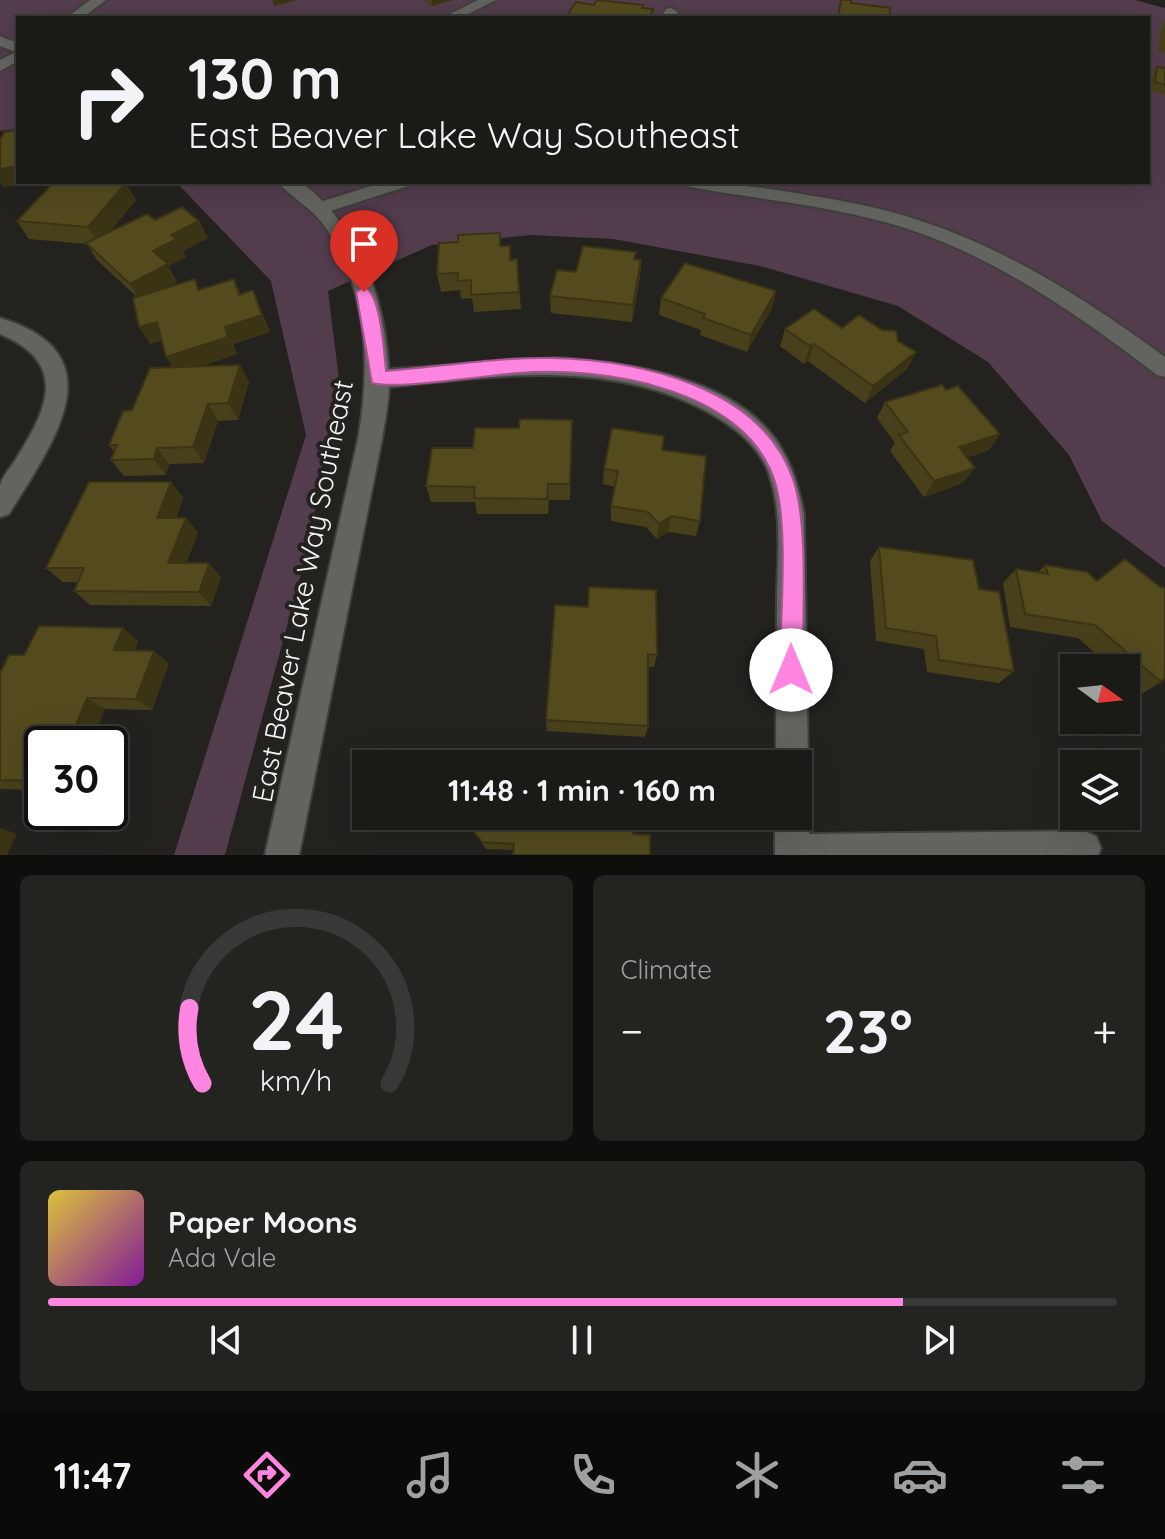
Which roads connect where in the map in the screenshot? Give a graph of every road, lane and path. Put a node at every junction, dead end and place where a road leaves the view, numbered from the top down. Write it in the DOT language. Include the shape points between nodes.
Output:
graph roads {
  1 [pos="99,0"];
  2 [pos="489,0"];
  3 [pos="76,16"];
  4 [pos="453,16"];
  5 [pos="16,54"];
  6 [pos="0,66"];
  7 [pos="290,184"];
  8 [pos="396,184"];
  9 [pos="702,184"];
  10 [pos="320,208"];
  11 [pos="0,326"];
  12 [pos="1165,369"];
  13 [pos="379,379"];
  14 [pos="0,506"];
  15 [pos="792,750"];
  16 [pos="792,830"];
  17 [pos="1084,848"];
  18 [pos="792,853"];
  19 [pos="282,855"];
  1 -- 3 [label="street"];
  2 -- 4 [label="street"];
  5 -- 6 [label="street"];
  7 -- 10 [label="street"];
  8 -- 10 [label="street"];
  9 -- 12 [label="street" via="878,214 962,245 1062,295"];
  10 -- 13 [label="street, East Beaver Lake Way Southeast" via="358,271"];
  11 -- 14 [label="street" via="48,353 58,392 51,421"];
  13 -- 15 [label="street" via="546,364 582,366 680,387 745,423 770,450 785,482 791,515"];
  13 -- 19 [label="street, East Beaver Lake Way Southeast"];
  16 -- 18 [label="street"];
  17 -- 18 [label="street"];
}
